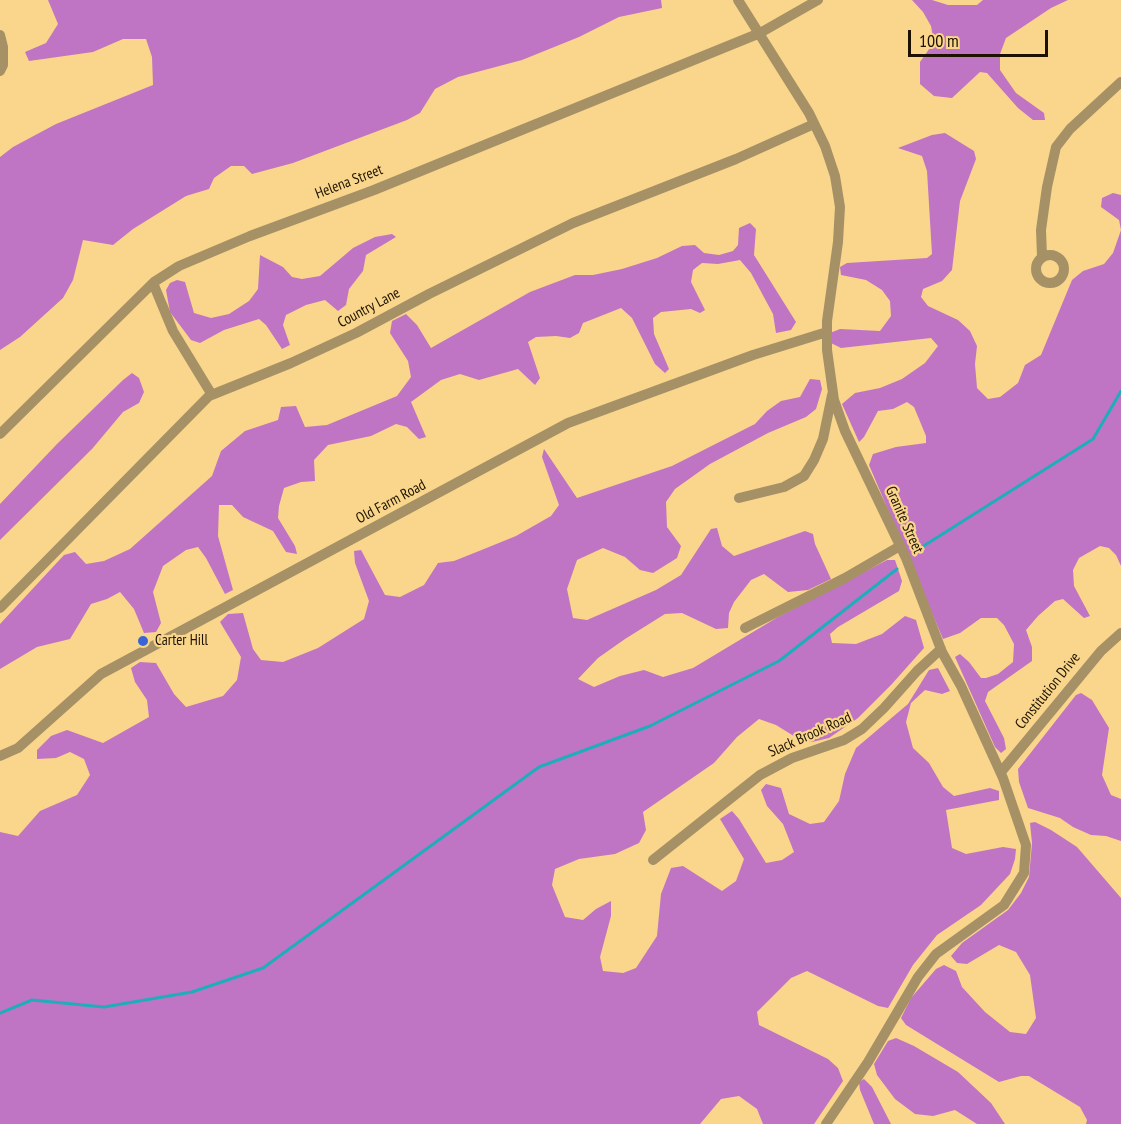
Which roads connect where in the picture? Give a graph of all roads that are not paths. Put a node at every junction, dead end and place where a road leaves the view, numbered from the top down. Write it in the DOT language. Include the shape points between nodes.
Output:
graph roads {
  1 [pos="738,0"];
  2 [pos="818,0"];
  3 [pos="758,33"];
  4 [pos="0,35"];
  5 [pos="0,71"];
  6 [pos="1121,82"];
  7 [pos="814,124"];
  8 [pos="1042,256"];
  9 [pos="153,284"];
  10 [pos="826,332"];
  11 [pos="832,392"];
  12 [pos="212,395"];
  13 [pos="0,434"];
  14 [pos="739,498"];
  15 [pos="900,546"];
  16 [pos="0,608"];
  17 [pos="745,628"];
  18 [pos="1121,633"];
  19 [pos="941,649"];
  20 [pos="0,756"];
  21 [pos="1000,772"];
  22 [pos="653,860"];
  23 [pos="826,1124"];
  1 -- 3 [label="street, Granite Street"];
  2 -- 3 [label="street, Helena Street"];
  3 -- 7 [label="street, Granite Street"];
  3 -- 9 [label="street, Helena Street" via="374,190 250,236 179,266"];
  4 -- 5 [label="street"];
  6 -- 8 [label="street" via="1056,147 1041,230"];
  7 -- 10 [label="street, Granite Street" via="835,177 840,207"];
  7 -- 12 [label="street, Country Lane" via="573,223 356,333"];
  9 -- 12 [label="street" via="173,331"];
  9 -- 13 [label="street, Helena Street"];
  10 -- 11 [label="street, Granite Street"];
  10 -- 20 [label="street, Old Farm Road" via="568,423 102,674 18,748"];
  11 -- 14 [label="street" via="823,440 804,476 784,487"];
  11 -- 15 [label="street, Granite Street" via="845,430"];
  12 -- 16 [label="street, Country Lane"];
  15 -- 17 [label="street"];
  15 -- 19 [label="street, Granite Street"];
  18 -- 21 [label="street, Constitution Drive" via="1101,651"];
  19 -- 21 [label="street, Granite Street"];
  19 -- 22 [label="street, Slack Brook Road" via="862,729 760,775"];
  21 -- 23 [label="street, Granite Street" via="1026,845 1024,873 1004,905 936,954"];
}
